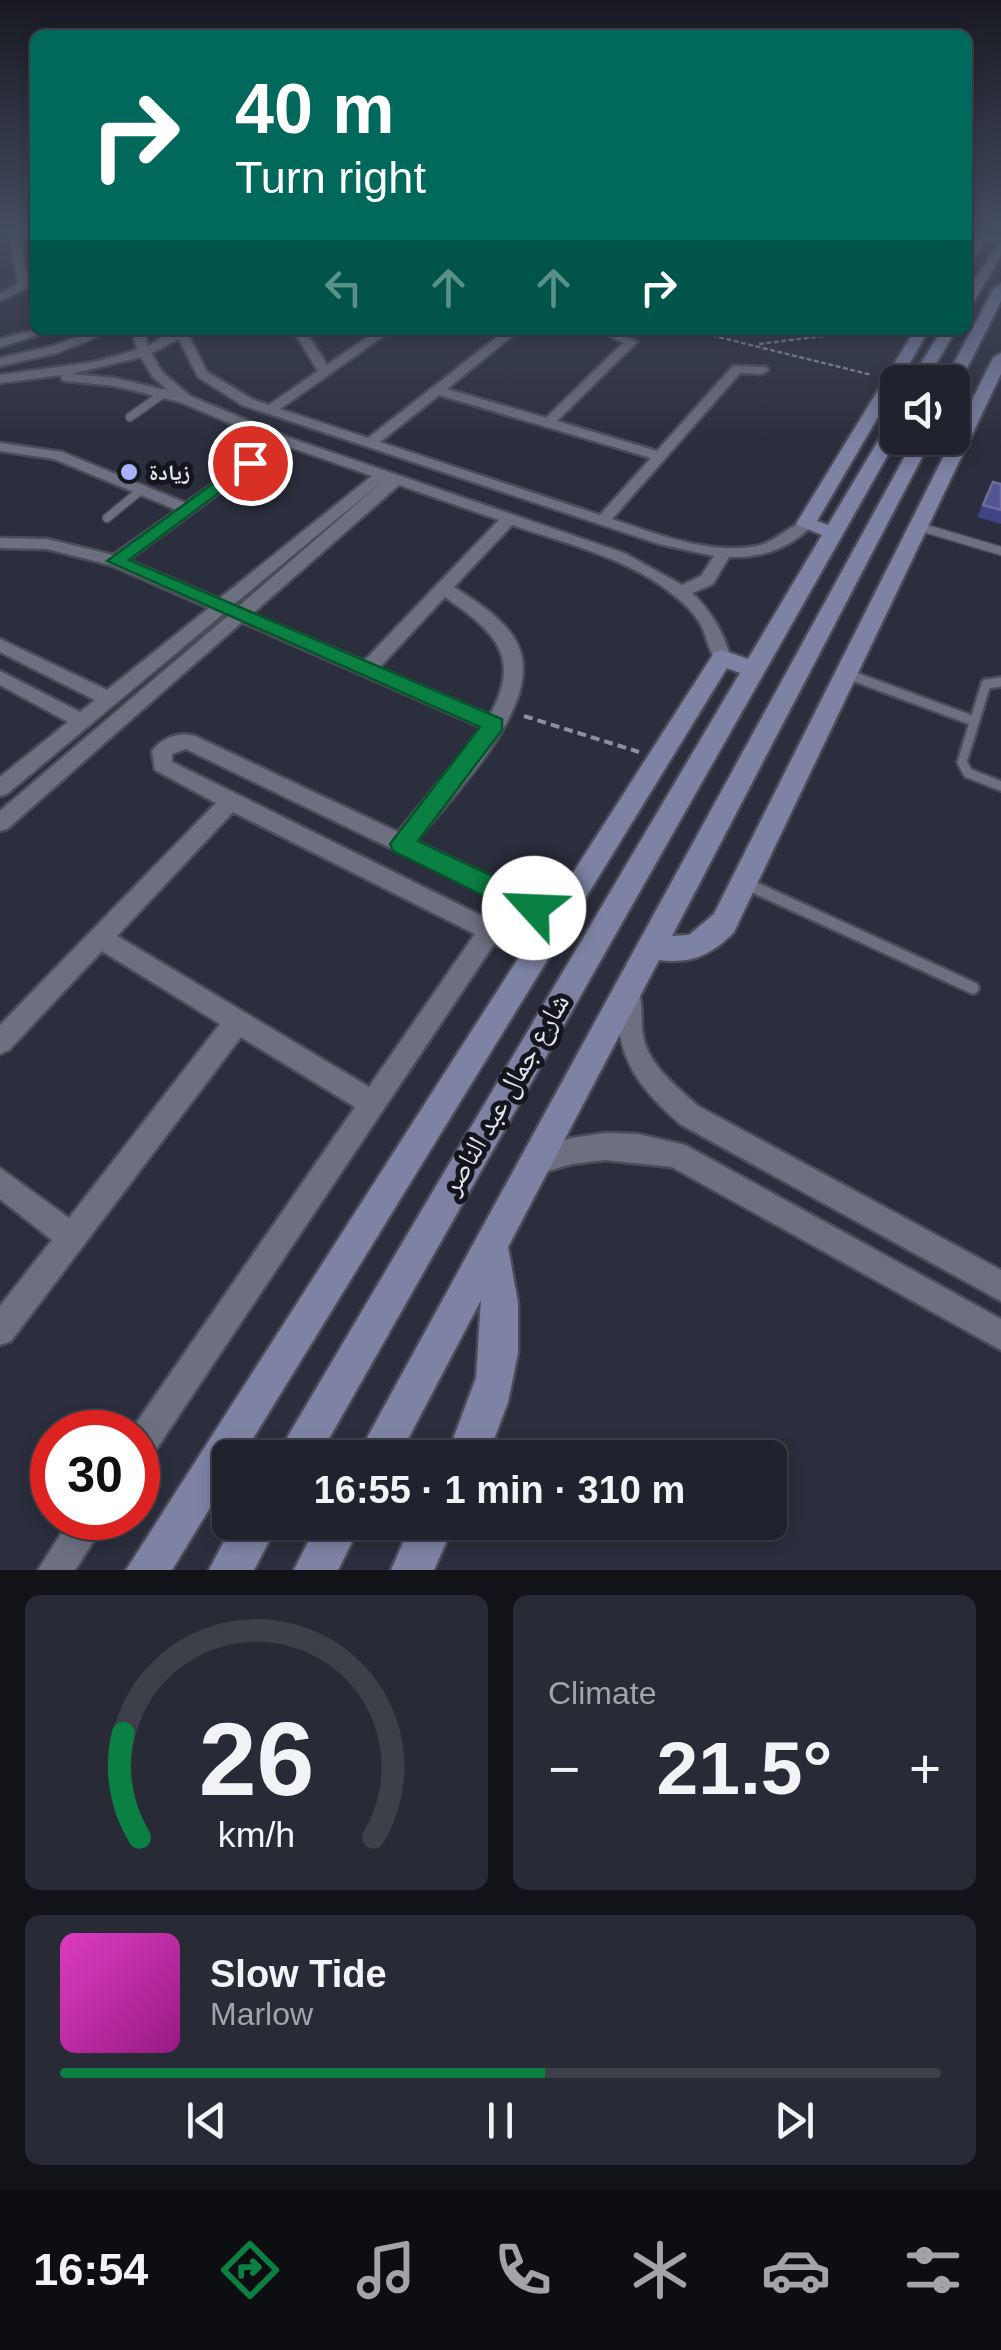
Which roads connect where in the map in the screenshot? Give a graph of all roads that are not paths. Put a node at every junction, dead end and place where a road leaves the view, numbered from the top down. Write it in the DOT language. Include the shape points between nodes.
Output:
graph roads {
  1 [pos="995,302"];
  2 [pos="30,335"];
  3 [pos="92,335"];
  4 [pos="139,335"];
  5 [pos="173,335"];
  6 [pos="183,335"];
  7 [pos="303,335"];
  8 [pos="379,335"];
  9 [pos="508,335"];
  10 [pos="618,335"];
  11 [pos="919,335"];
  12 [pos="947,335"];
  13 [pos="0,343"];
  14 [pos="143,350"];
  15 [pos="22,358"];
  16 [pos="1001,358"];
  17 [pos="0,362"];
  18 [pos="928,365"];
  19 [pos="963,365"];
  20 [pos="762,370"];
  21 [pos="325,372"];
  22 [pos="28,376"];
  23 [pos="0,379"];
  24 [pos="437,390"];
  25 [pos="164,393"];
  26 [pos="185,399"];
  27 [pos="270,410"];
  28 [pos="130,417"];
  29 [pos="548,423"];
  30 [pos="282,440"];
  31 [pos="370,443"];
  32 [pos="880,445"];
  33 [pos="0,447"];
  34 [pos="915,455"];
  35 [pos="660,456"];
  36 [pos="390,476"];
  37 [pos="141,490"];
  38 [pos="188,509"];
  39 [pos="106,518"];
  40 [pos="510,518"];
  41 [pos="602,521"];
  42 [pos="920,526"];
  43 [pos="819,528"];
  44 [pos="0,543"];
  45 [pos="1001,551"];
  46 [pos="722,554"];
  47 [pos="116,561"];
  48 [pos="444,588"];
  49 [pos="682,592"];
  50 [pos="218,606"];
  51 [pos="242,616"];
  52 [pos="0,645"];
  53 [pos="737,663"];
  54 [pos="366,670"];
  55 [pos="847,674"];
  56 [pos="0,676"];
  57 [pos="1001,682"];
  58 [pos="108,698"];
  59 [pos="500,718"];
  60 [pos="81,720"];
  61 [pos="974,721"];
  62 [pos="1001,786"];
  63 [pos="0,788"];
  64 [pos="231,801"];
  65 [pos="0,824"];
  66 [pos="402,844"];
  67 [pos="744,883"];
  68 [pos="512,898"];
  69 [pos="556,918"];
  70 [pos="489,932"];
  71 [pos="100,938"];
  72 [pos="650,946"];
  73 [pos="534,953"];
  74 [pos="630,985"];
  75 [pos="973,988"];
  76 [pos="238,1021"];
  77 [pos="0,1042"];
  78 [pos="374,1104"];
  79 [pos="535,1162"];
  80 [pos="0,1182"];
  81 [pos="72,1238"];
  82 [pos="490,1245"];
  83 [pos="1001,1286"];
  84 [pos="0,1330"];
  85 [pos="1001,1336"];
  86 [pos="160,1417"];
  87 [pos="306,1440"];
  88 [pos="386,1440"];
  89 [pos="473,1440"];
  90 [pos="76,1540"];
  91 [pos="248,1540"];
  92 [pos="332,1540"];
  93 [pos="426,1540"];
  94 [pos="55,1570"];
  95 [pos="147,1570"];
  96 [pos="230,1570"];
  97 [pos="316,1570"];
  98 [pos="412,1570"];
  1 -- 19 [label="main road"];
  2 -- 13 [label="street"];
  3 -- 15 [label="street"];
  4 -- 14 [label="street"];
  5 -- 14 [label="street"];
  6 -- 27 [label="street" via="194,363 214,384"];
  7 -- 21 [label="street"];
  8 -- 21 [label="street"];
  9 -- 24 [label="street"];
  10 -- 29 [label="street" via="631,340"];
  11 -- 43 [label="main road"];
  12 -- 18 [label="main road"];
  14 -- 22 [label="street"];
  14 -- 26 [label="street"];
  15 -- 17 [label="street"];
  15 -- 22 [label="street"];
  16 -- 42 [label="main road"];
  20 -- 35 [label="street" via="738,368"];
  21 -- 27 [label="street"];
  22 -- 23 [label="street"];
  22 -- 25 [label="street" via="102,380"];
  24 -- 29 [label="street"];
  24 -- 31 [label="street"];
  25 -- 26 [label="street"];
  25 -- 28 [label="lane"];
  26 -- 30 [label="street"];
  27 -- 31 [label="street"];
  29 -- 35 [label="street"];
  30 -- 36 [label="street"];
  30 -- 38 [label="street"];
  31 -- 41 [label="street"];
  32 -- 43 [label="main road, شارع جمال عبد الناصر"];
  33 -- 37 [label="street" via="57,454"];
  34 -- 72 [label="main road, شارع جمال عبد الناصر"];
  35 -- 41 [label="street"];
  36 -- 40 [label="street"];
  36 -- 50 [label="street"];
  36 -- 51 [label="street"];
  37 -- 38 [label="street"];
  37 -- 39 [label="lane"];
  38 -- 47 [label="street"];
  40 -- 48 [label="street"];
  40 -- 49 [label="street" via="618,556"];
  41 -- 46 [label="street"];
  42 -- 45 [label="lane"];
  42 -- 55 [label="main road"];
  43 -- 46 [label="street" via="765,549"];
  43 -- 53 [label="main road, شارع جمال عبد الناصر"];
  44 -- 47 [label="street" via="46,544"];
  46 -- 49 [label="street" via="715,572"];
  47 -- 50 [label="street"];
  48 -- 54 [label="street"];
  48 -- 59 [label="street" via="500,633 513,657 514,683"];
  49 -- 53 [label="street"];
  50 -- 51 [label="street"];
  50 -- 58 [label="street"];
  51 -- 54 [label="street"];
  51 -- 65 [label="street"];
  52 -- 58 [label="street"];
  53 -- 69 [label="main road" via="658,758"];
  53 -- 87 [label="main road, شارع جمال عبد الناصر"];
  54 -- 59 [label="street"];
  55 -- 61 [label="lane"];
  55 -- 67 [label="main road"];
  56 -- 60 [label="street"];
  57 -- 61 [label="lane" via="986,684"];
  58 -- 60 [label="street"];
  59 -- 66 [label="street"];
  60 -- 63 [label="street"];
  61 -- 62 [label="lane" via="962,766"];
  64 -- 66 [label="street" via="162,766 162,751 188,741"];
  64 -- 70 [label="street"];
  64 -- 71 [label="street"];
  66 -- 68 [label="street"];
  67 -- 72 [label="main road" via="724,923 707,940 683,951"];
  67 -- 75 [label="lane"];
  68 -- 69 [label="street"];
  68 -- 70 [label="street"];
  69 -- 73 [label="main road"];
  70 -- 73 [label="street"];
  70 -- 78 [label="street"];
  71 -- 76 [label="street"];
  71 -- 77 [label="street"];
  72 -- 74 [label="main road, شارع جمال عبد الناصر"];
  73 -- 95 [label="main road"];
  74 -- 79 [label="main road, شارع جمال عبد الناصر"];
  74 -- 83 [label="street" via="627,1034 650,1079 689,1115"];
  76 -- 78 [label="street"];
  76 -- 81 [label="street"];
  78 -- 86 [label="street"];
  79 -- 82 [label="main road, شارع جمال عبد الناصر"];
  79 -- 85 [label="street" via="576,1147 626,1143 676,1154"];
  80 -- 81 [label="street"];
  81 -- 84 [label="street"];
  82 -- 88 [label="main road, شارع جمال عبد الناصر"];
  82 -- 89 [label="main road" via="504,1311 499,1368"];
  90 -- 94 [label="street"];
  91 -- 96 [label="main road"];
  92 -- 97 [label="main road"];
  93 -- 98 [label="main road"];
}
